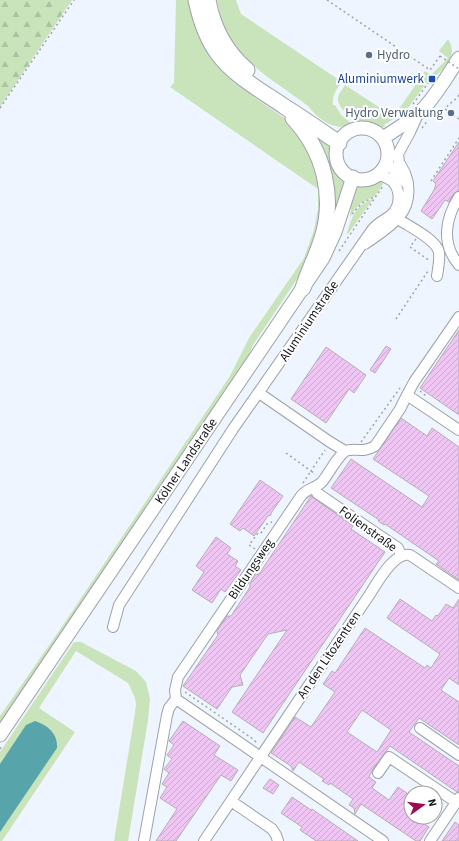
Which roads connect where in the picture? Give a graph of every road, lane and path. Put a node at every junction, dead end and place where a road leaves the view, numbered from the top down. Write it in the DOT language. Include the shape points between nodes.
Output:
graph roads {
  1 [pos="74,0"];
  2 [pos="196,0"];
  3 [pos="208,0"];
  4 [pos="327,0"];
  5 [pos="459,58"];
  6 [pos="459,69"];
  7 [pos="459,95"];
  8 [pos="275,100"];
  9 [pos="0,108"];
  10 [pos="418,113"];
  11 [pos="459,119"];
  12 [pos="382,138"];
  13 [pos="459,138"];
  14 [pos="341,139"];
  15 [pos="386,162"];
  16 [pos="378,174"];
  17 [pos="353,178"];
  18 [pos="431,180"];
  19 [pos="408,185"];
  20 [pos="376,196"];
  21 [pos="458,198"];
  22 [pos="459,212"];
  23 [pos="398,219"];
  24 [pos="350,220"];
  25 [pos="420,233"];
  26 [pos="344,237"];
  27 [pos="347,238"];
  28 [pos="358,248"];
  29 [pos="433,263"];
  30 [pos="459,265"];
  31 [pos="431,267"];
  32 [pos="437,276"];
  33 [pos="304,288"];
  34 [pos="459,317"];
  35 [pos="396,319"];
  36 [pos="259,393"];
  37 [pos="407,395"];
  38 [pos="459,430"];
  39 [pos="330,442"];
  40 [pos="345,451"];
  41 [pos="286,454"];
  42 [pos="311,471"];
  43 [pos="323,479"];
  44 [pos="302,484"];
  45 [pos="318,493"];
  46 [pos="276,522"];
  47 [pos="262,553"];
  48 [pos="401,555"];
  49 [pos="459,588"];
  50 [pos="113,628"];
  51 [pos="183,690"];
  52 [pos="176,699"];
  53 [pos="420,728"];
  54 [pos="0,735"];
  55 [pos="262,754"];
  56 [pos="459,755"];
  57 [pos="378,773"];
  58 [pos="458,800"];
  59 [pos="231,801"];
  60 [pos="144,841"];
  61 [pos="204,841"];
  62 [pos="278,841"];
  63 [pos="383,841"];
  64 [pos="430,841"];
  1 -- 9 [label="path"];
  2 -- 8 [label="highway" via="204,30 218,55"];
  3 -- 14 [label="highway" via="218,33 240,63"];
  4 -- 6 [label="path, bridge" via="430,70 440,56"];
  5 -- 10 [label="main road"];
  7 -- 11 [label="path" via="445,109"];
  8 -- 14 [label="highway"];
  8 -- 33 [label="highway" via="310,139 321,162 327,188 326,224"];
  10 -- 12 [label="main road"];
  10 -- 19 [label="lane" via="398,154"];
  12 -- 14 [label="main road" via="366,128 352,130"];
  12 -- 15 [label="main road" via="387,150"];
  13 -- 18 [label="path"];
  14 -- 17 [label="main road" via="336,155 338,163"];
  15 -- 16 [label="main road"];
  15 -- 19 [label="lane"];
  16 -- 17 [label="main road" via="366,179"];
  16 -- 28 [label="lane, Aluminiumstraße" via="396,186 398,204 392,214 375,225"];
  17 -- 33 [label="main road, Kölner Landstraße" via="331,243"];
  19 -- 23 [label="lane, Aluminiumstraße" via="408,200 405,210"];
  20 -- 24 [label="path" via="362,203"];
  21 -- 22 [label="lane"];
  21 -- 30 [label="lane" via="450,213 446,229 452,255"];
  23 -- 25 [label="lane"];
  23 -- 28 [label="lane, Aluminiumstraße"];
  25 -- 29 [label="path" via="410,247"];
  25 -- 32 [label="lane" via="437,247"];
  26 -- 27 [label="path"];
  28 -- 36 [label="lane, Aluminiumstraße"];
  31 -- 35 [label="path"];
  33 -- 54 [label="main road, Kölner Landstraße"];
  34 -- 37 [label="lane"];
  36 -- 39 [label="lane"];
  36 -- 50 [label="lane, Aluminiumstraße" via="119,605"];
  37 -- 38 [label="lane"];
  37 -- 40 [label="lane" via="375,446 369,450"];
  39 -- 40 [label="lane"];
  39 -- 42 [label="path"];
  40 -- 43 [label="lane, Bildungsweg"];
  41 -- 42 [label="path"];
  42 -- 43 [label="path"];
  42 -- 44 [label="path"];
  43 -- 47 [label="lane, Bildungsweg" via="303,493"];
  45 -- 48 [label="lane, Folienstraße" via="398,548"];
  46 -- 47 [label="path" via="268,524 250,545"];
  47 -- 52 [label="lane, Bildungsweg" via="178,678"];
  48 -- 49 [label="lane, Folienstraße" via="410,555"];
  48 -- 55 [label="lane, An den Litozentren" via="385,572"];
  51 -- 55 [label="path" via="253,739"];
  52 -- 55 [label="lane"];
  52 -- 60 [label="lane" via="167,715"];
  53 -- 56 [label="lane"];
  55 -- 59 [label="lane, An den Litozentren"];
  55 -- 63 [label="lane"];
  57 -- 58 [label="lane" via="388,757"];
  58 -- 64 [label="lane"];
  59 -- 61 [label="lane, An den Litozentren"];
  59 -- 62 [label="lane" via="272,829"];
}
